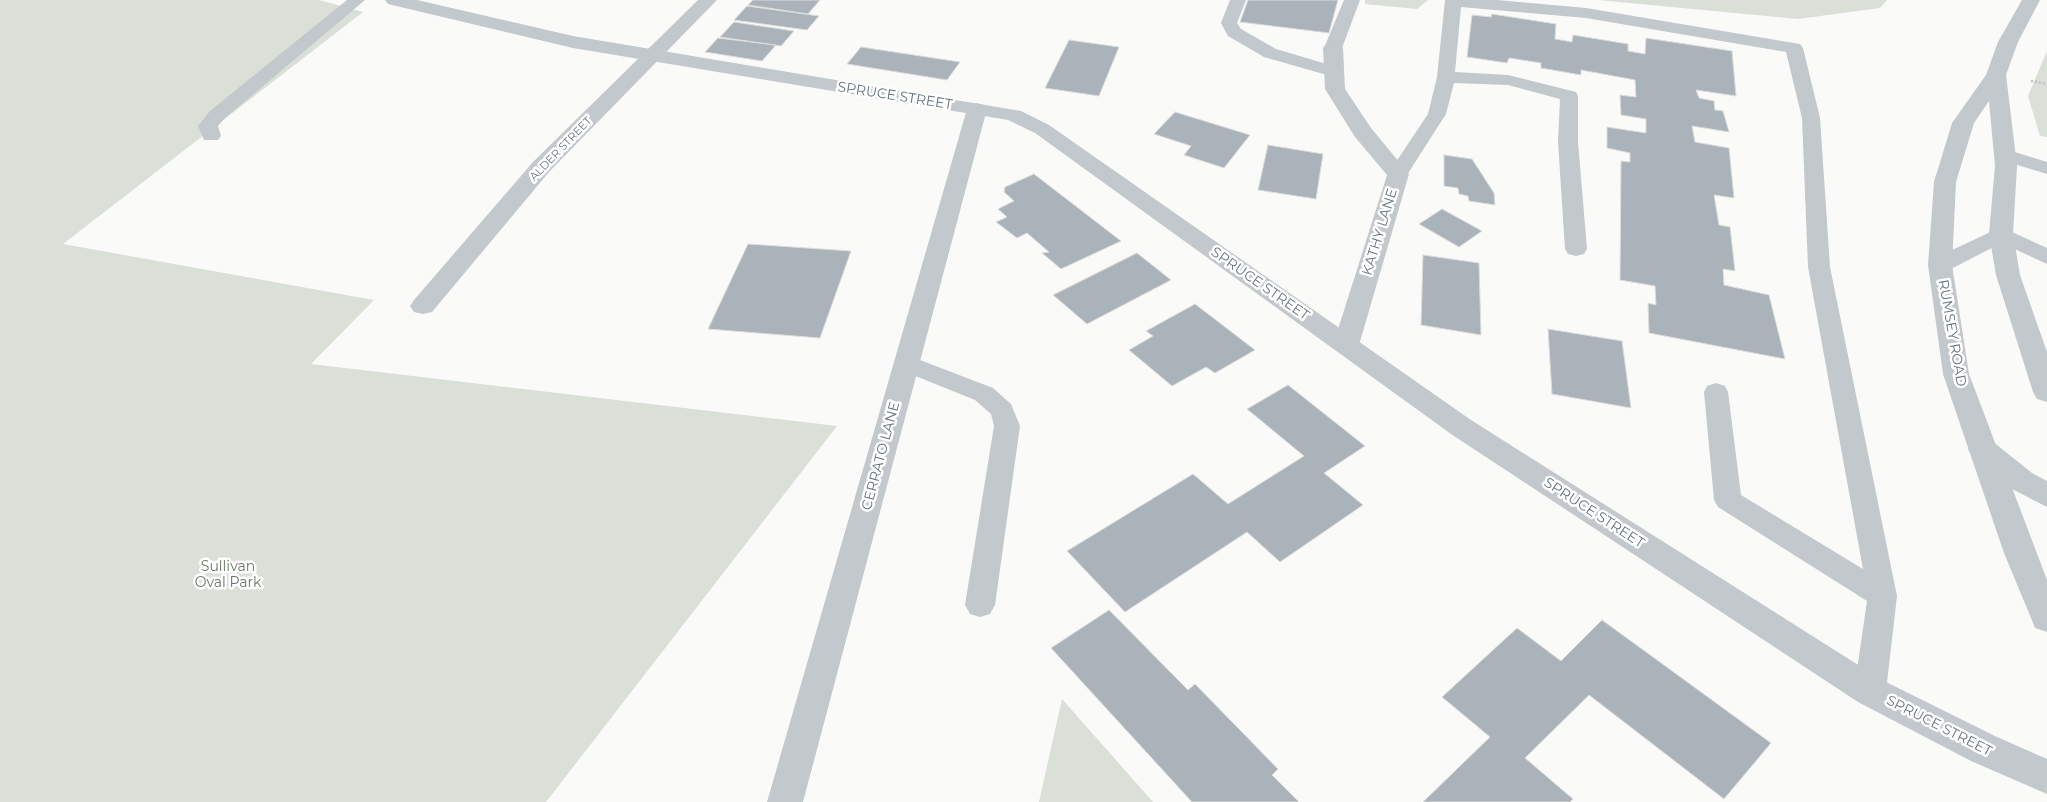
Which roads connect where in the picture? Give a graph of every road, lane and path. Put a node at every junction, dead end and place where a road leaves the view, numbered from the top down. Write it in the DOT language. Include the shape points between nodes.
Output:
graph roads {
  1 [pos="357,0"];
  2 [pos="394,0"];
  3 [pos="708,0"];
  4 [pos="1238,0"];
  5 [pos="1352,0"];
  6 [pos="2031,0"];
  7 [pos="1333,48"];
  8 [pos="652,55"];
  9 [pos="1334,72"];
  10 [pos="1996,75"];
  11 [pos="1446,77"];
  12 [pos="978,109"];
  13 [pos="211,136"];
  14 [pos="2005,155"];
  15 [pos="2047,168"];
  16 [pos="1398,174"];
  17 [pos="2001,234"];
  18 [pos="1576,249"];
  19 [pos="2047,257"];
  20 [pos="1940,265"];
  21 [pos="423,306"];
  22 [pos="1346,345"];
  23 [pos="907,363"];
  24 [pos="1716,392"];
  25 [pos="2047,392"];
  26 [pos="1982,449"];
  27 [pos="2047,495"];
  28 [pos="1882,596"];
  29 [pos="980,605"];
  30 [pos="2047,618"];
  31 [pos="1870,691"];
  32 [pos="2047,777"];
  33 [pos="785,802"];
  1 -- 13 [label="lane" via="217,115 208,126"];
  2 -- 8 [label="street, SPRUCE STREET" via="573,42"];
  3 -- 8 [label="street, ALDER STREET"];
  4 -- 9 [label="lane" via="1229,23 1234,32 1270,53"];
  5 -- 7 [label="lane"];
  6 -- 10 [label="street, RUMSEY ROAD" via="2008,42"];
  7 -- 9 [label="street, KATHY LANE"];
  8 -- 12 [label="street, SPRUCE STREET"];
  8 -- 21 [label="street, ALDER STREET" via="541,167"];
  9 -- 16 [label="street, KATHY LANE" via="1335,89 1363,132"];
  10 -- 14 [label="street, RUMSEY ROAD"];
  10 -- 20 [label="street, RUMSEY ROAD" via="1963,123 1945,182"];
  11 -- 16 [label="lane" via="1437,114"];
  11 -- 18 [label="lane" via="1508,80 1569,96 1568,142"];
  11 -- 28 [label="lane" via="1453,1 1586,13 1794,48 1811,118 1819,267"];
  12 -- 22 [label="street, SPRUCE STREET" via="1014,115 1042,129"];
  12 -- 23 [label="street, CERRATO LANE"];
  14 -- 15 [label="lane"];
  14 -- 17 [label="street, RUMSEY ROAD"];
  16 -- 22 [label="street, KATHY LANE"];
  17 -- 19 [label="lane"];
  17 -- 20 [label="street"];
  17 -- 25 [label="street, RUMSEY ROAD" via="2008,275"];
  20 -- 26 [label="street, RUMSEY ROAD" via="1956,374"];
  22 -- 31 [label="street, SPRUCE STREET" via="1460,427"];
  23 -- 29 [label="lane" via="984,394 1002,410 1007,426"];
  23 -- 33 [label="street, CERRATO LANE"];
  24 -- 28 [label="lane" via="1728,500"];
  26 -- 27 [label="street" via="2022,482"];
  26 -- 30 [label="street, RUMSEY ROAD"];
  28 -- 31 [label="lane"];
  31 -- 32 [label="street, SPRUCE STREET"];
}
